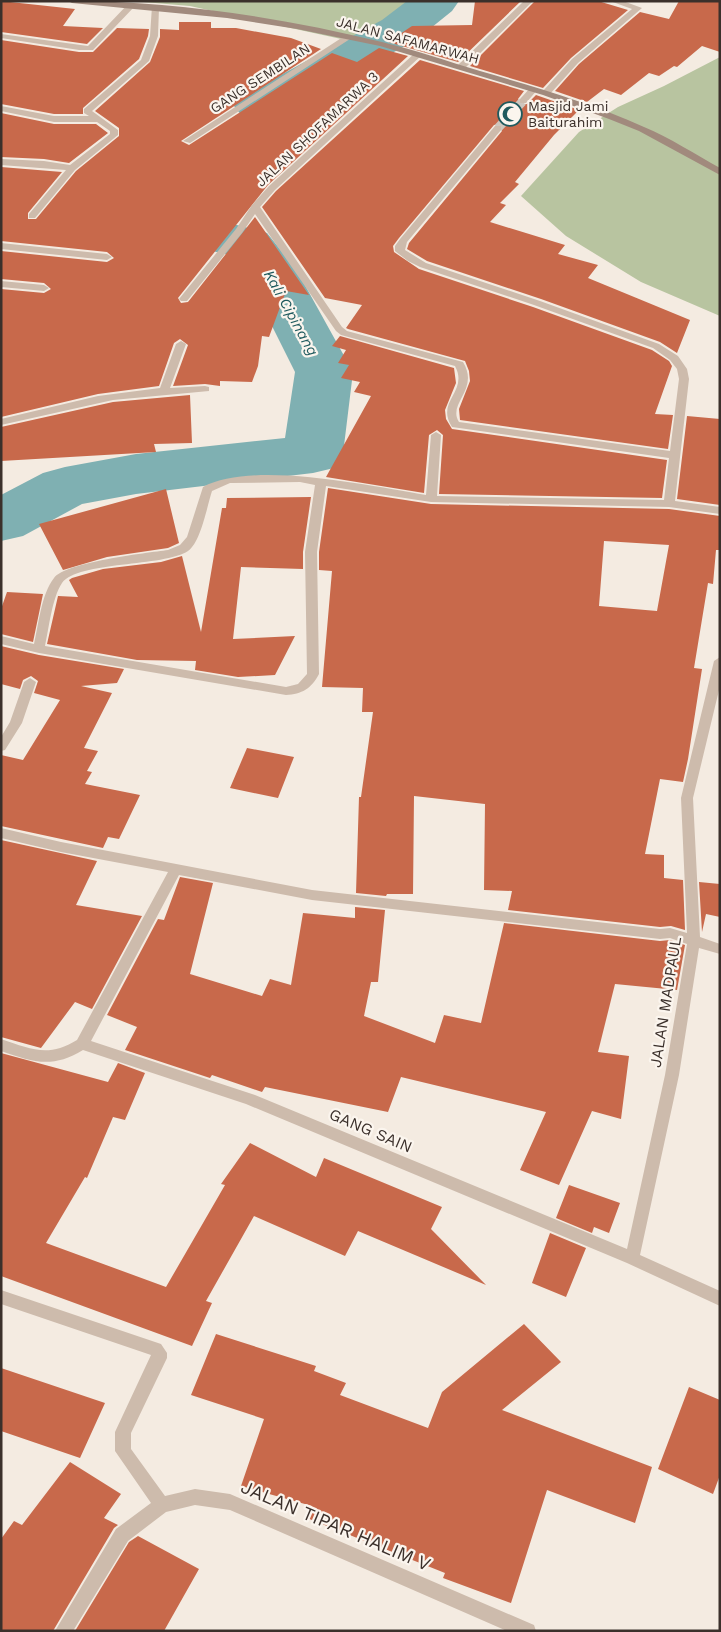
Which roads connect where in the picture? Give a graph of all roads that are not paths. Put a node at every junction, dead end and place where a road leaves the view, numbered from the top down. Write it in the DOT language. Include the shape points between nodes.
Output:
graph roads {
  1 [pos="72,1"];
  2 [pos="529,1"];
  3 [pos="614,1"];
  4 [pos="131,6"];
  5 [pos="155,8"];
  6 [pos="1,36"];
  7 [pos="353,38"];
  8 [pos="418,55"];
  9 [pos="461,67"];
  10 [pos="534,90"];
  11 [pos="546,93"];
  12 [pos="523,101"];
  13 [pos="1,108"];
  14 [pos="98,119"];
  15 [pos="498,128"];
  16 [pos="187,142"];
  17 [pos="1,162"];
  18 [pos="72,168"];
  19 [pos="720,172"];
  20 [pos="255,207"];
  21 [pos="32,216"];
  22 [pos="1,246"];
  23 [pos="107,257"];
  24 [pos="1,284"];
  25 [pos="44,288"];
  26 [pos="184,299"];
  27 [pos="181,344"];
  28 [pos="205,389"];
  29 [pos="164,391"];
  30 [pos="1,422"];
  31 [pos="436,435"];
  32 [pos="674,455"];
  33 [pos="321,483"];
  34 [pos="431,499"];
  35 [pos="669,504"];
  36 [pos="720,512"];
  37 [pos="1,640"];
  38 [pos="39,650"];
  39 [pos="720,661"];
  40 [pos="30,682"];
  41 [pos="1,747"];
  42 [pos="1,833"];
  43 [pos="176,869"];
  44 [pos="694,940"];
  45 [pos="720,949"];
  46 [pos="82,1044"];
  47 [pos="1,1045"];
  48 [pos="632,1258"];
  49 [pos="1,1296"];
  50 [pos="720,1299"];
  51 [pos="162,1505"];
  52 [pos="63,1631"];
  53 [pos="528,1631"];
  1 -- 4 [label="street, JALAN SAFAMARWAH"];
  2 -- 9 [label="street"];
  3 -- 11 [label="street" via="638,8 574,62"];
  4 -- 5 [label="street, JALAN SAFAMARWAH"];
  4 -- 6 [label="street" via="90,48"];
  5 -- 7 [label="street, JALAN SAFAMARWAH" via="227,16"];
  5 -- 14 [label="street" via="154,36 145,61 89,107 87,111"];
  7 -- 8 [label="street, JALAN SAFAMARWAH"];
  7 -- 16 [label="street, GANG SEMBILAN"];
  8 -- 9 [label="street, JALAN SAFAMARWAH"];
  8 -- 20 [label="street, JALAN SHOFAMARWA 3"];
  9 -- 10 [label="street, JALAN SAFAMARWAH"];
  10 -- 11 [label="street, JALAN SAFAMARWAH"];
  10 -- 12 [label="street"];
  11 -- 19 [label="street, JALAN SAFAMARWAH" via="642,129"];
  13 -- 14 [label="street" via="44,118"];
  14 -- 18 [label="street" via="114,130 114,135"];
  15 -- 32 [label="street" via="403,240 400,250 411,260 656,346 674,358 684,379"];
  17 -- 18 [label="street"];
  18 -- 21 [label="street"];
  20 -- 26 [label="street, JALAN SHOFAMARWA 3"];
  20 -- 32 [label="street" via="344,333 459,364 465,381 449,413 456,425"];
  22 -- 23 [label="street"];
  24 -- 25 [label="street"];
  27 -- 29 [label="street"];
  28 -- 29 [label="street"];
  29 -- 30 [label="street" via="122,394"];
  31 -- 34 [label="street"];
  32 -- 35 [label="street"];
  33 -- 34 [label="street"];
  33 -- 38 [label="street" via="300,479 229,480 212,486 207,489 192,538 184,548 75,570 60,577 54,588"];
  33 -- 38 [label="street" via="311,552 313,674 301,690 286,692"];
  34 -- 35 [label="street"];
  35 -- 36 [label="street"];
  37 -- 38 [label="street"];
  39 -- 44 [label="street, JALAN MADPAUL" via="687,798"];
  40 -- 41 [label="street" via="16,723"];
  42 -- 43 [label="street" via="61,848"];
  43 -- 44 [label="street" via="312,895 670,933"];
  43 -- 46 [label="street"];
  44 -- 45 [label="street"];
  44 -- 48 [label="street, JALAN MADPAUL" via="672,1075"];
  46 -- 47 [label="street" via="66,1055 50,1058"];
  46 -- 48 [label="street, GANG SAIN" via="250,1099"];
  48 -- 50 [label="street, GANG SAIN"];
  49 -- 51 [label="street" via="156,1349 159,1358 123,1432 122,1450"];
  51 -- 52 [label="street, JALAN TIPAR HALIM V" via="122,1535"];
  51 -- 53 [label="street, JALAN TIPAR HALIM V" via="195,1497 230,1502"];
}
